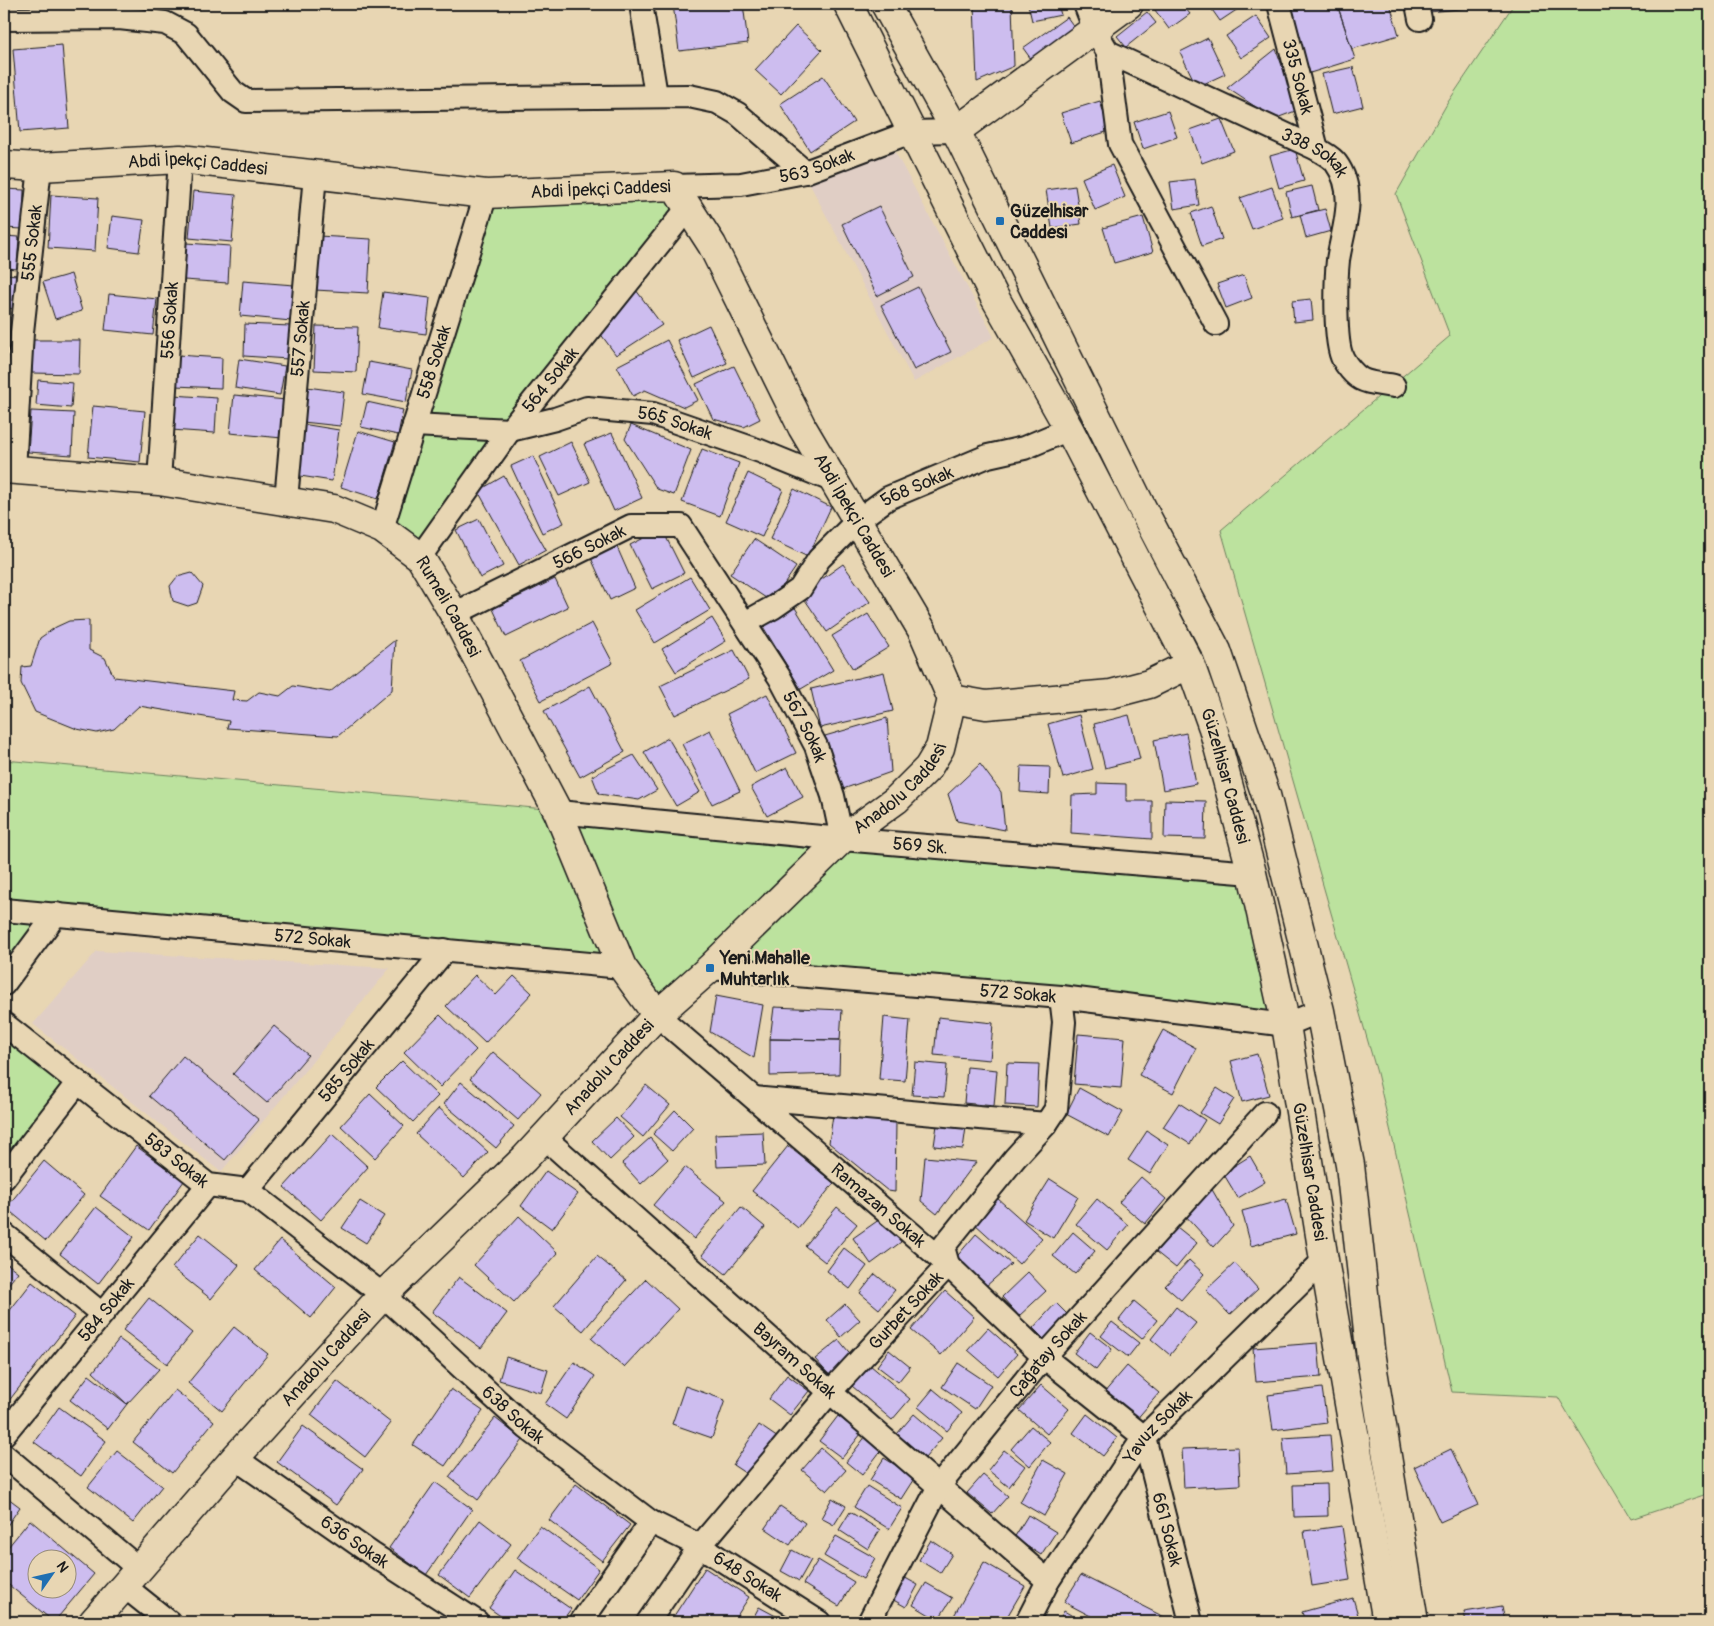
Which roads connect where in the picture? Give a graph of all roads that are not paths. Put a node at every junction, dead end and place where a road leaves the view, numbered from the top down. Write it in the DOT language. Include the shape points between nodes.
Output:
graph roads {
  1 [pos="641,4"];
  2 [pos="848,4"];
  3 [pos="885,4"];
  4 [pos="1085,4"];
  5 [pos="1129,4"];
  6 [pos="1279,4"];
  7 [pos="4,19"];
  8 [pos="1101,41"];
  9 [pos="656,95"];
  10 [pos="956,131"];
  11 [pos="911,132"];
  12 [pos="1317,149"];
  13 [pos="180,159"];
  14 [pos="4,165"];
  15 [pos="40,166"];
  16 [pos="804,172"];
  17 [pos="315,175"];
  18 [pos="674,186"];
  19 [pos="486,194"];
  20 [pos="687,209"];
  21 [pos="1216,324"];
  22 [pos="1394,386"];
  23 [pos="414,425"];
  24 [pos="1069,429"];
  25 [pos="510,430"];
  26 [pos="9,470"];
  27 [pos="159,481"];
  28 [pos="834,481"];
  29 [pos="286,500"];
  30 [pos="858,520"];
  31 [pos="382,529"];
  32 [pos="420,557"];
  33 [pos="454,614"];
  34 [pos="745,623"];
  35 [pos="1190,664"];
  36 [pos="952,699"];
  37 [pos="558,812"];
  38 [pos="842,839"];
  39 [pos="1252,873"];
  40 [pos="4,910"];
  41 [pos="56,914"];
  42 [pos="445,950"];
  43 [pos="622,967"];
  44 [pos="710,968"];
  45 [pos="4,984"];
  46 [pos="1061,997"];
  47 [pos="1320,1010"];
  48 [pos="657,1014"];
  49 [pos="4,1024"];
  50 [pos="1286,1025"];
  51 [pos="78,1082"];
  52 [pos="754,1098"];
  53 [pos="1265,1113"];
  54 [pos="1046,1124"];
  55 [pos="544,1137"];
  56 [pos="4,1178"];
  57 [pos="208,1185"];
  58 [pos="248,1190"];
  59 [pos="4,1234"];
  60 [pos="1324,1260"];
  61 [pos="948,1265"];
  62 [pos="382,1295"];
  63 [pos="102,1314"];
  64 [pos="1044,1357"];
  65 [pos="830,1392"];
  66 [pos="4,1434"];
  67 [pos="1144,1437"];
  68 [pos="4,1455"];
  69 [pos="235,1458"];
  70 [pos="939,1486"];
  71 [pos="651,1522"];
  72 [pos="700,1546"];
  73 [pos="132,1577"];
  74 [pos="1048,1581"];
  75 [pos="93,1622"];
  76 [pos="170,1622"];
  77 [pos="477,1622"];
  78 [pos="581,1622"];
  79 [pos="648,1622"];
  80 [pos="819,1622"];
  81 [pos="869,1622"];
  82 [pos="1027,1622"];
  83 [pos="1191,1622"];
  84 [pos="1387,1622"];
  85 [pos="1414,1622"];
  1 -- 9 [label="street"];
  2 -- 11 [label="street, Güzelhisar Caddesi"];
  3 -- 10 [label="street, Güzelhisar Caddesi"];
  4 -- 8 [label="street"];
  5 -- 8 [label="street"];
  6 -- 12 [label="street, 335 Sokak"];
  7 -- 9 [label="street" via="119,18 165,23 186,34 233,92 246,101"];
  8 -- 10 [label="street"];
  8 -- 12 [label="street, 338 Sokak"];
  8 -- 21 [label="street" via="1120,144"];
  9 -- 16 [label="street" via="689,96 717,102 745,120"];
  10 -- 11 [label="street, 563 Sokak"];
  10 -- 47 [label="street, Güzelhisar Caddesi" via="1140,504 1217,651 1266,795"];
  11 -- 16 [label="street, 563 Sokak"];
  11 -- 24 [label="street, Güzelhisar Caddesi" via="994,296"];
  12 -- 22 [label="street, 338 Sokak" via="1335,162 1345,184 1348,203 1338,259 1338,339 1342,358 1360,378"];
  13 -- 15 [label="street, Abdi İpekçi Caddesi"];
  13 -- 17 [label="street, Abdi İpekçi Caddesi"];
  13 -- 27 [label="street, 556 Sokak"];
  14 -- 15 [label="street, Abdi İpekçi Caddesi"];
  15 -- 26 [label="street, 555 Sokak"];
  16 -- 18 [label="street, 563 Sokak" via="741,184"];
  17 -- 19 [label="street, Abdi İpekçi Caddesi"];
  17 -- 29 [label="street, 557 Sokak"];
  18 -- 19 [label="street, Abdi İpekçi Caddesi"];
  18 -- 20 [label="street, Abdi İpekçi Caddesi"];
  19 -- 23 [label="street, 558 Sokak"];
  20 -- 25 [label="street, 564 Sokak"];
  20 -- 28 [label="street, Abdi İpekçi Caddesi" via="712,245 802,427"];
  23 -- 25 [label="street, 565 Sokak"];
  23 -- 31 [label="street, 558 Sokak"];
  24 -- 30 [label="street, 568 Sokak" via="1024,448 988,456 888,498"];
  24 -- 35 [label="street, Güzelhisar Caddesi"];
  25 -- 28 [label="street, 565 Sokak" via="586,408 653,414"];
  25 -- 32 [label="street, 564 Sokak"];
  26 -- 27 [label="street, Rumeli Caddesi"];
  27 -- 29 [label="street, Rumeli Caddesi"];
  28 -- 30 [label="street, Abdi İpekçi Caddesi"];
  29 -- 31 [label="street, Rumeli Caddesi" via="334,509"];
  30 -- 34 [label="street, 568 Sokak" via="819,559 800,589"];
  30 -- 36 [label="street, Abdi İpekçi Caddesi" via="923,632"];
  31 -- 32 [label="street, Rumeli Caddesi"];
  32 -- 33 [label="street, Rumeli Caddesi"];
  33 -- 34 [label="street, 566 Sokak" via="632,526 681,526"];
  33 -- 37 [label="street, Rumeli Caddesi"];
  34 -- 38 [label="street, 567 Sokak" via="780,678 816,746 833,796"];
  35 -- 36 [label="street" via="1149,684 1111,694 986,705"];
  35 -- 39 [label="street, Güzelhisar Caddesi" via="1220,754"];
  36 -- 38 [label="street, Anadolu Caddesi" via="940,748 928,768 896,800"];
  37 -- 38 [label="street, 569 Sk."];
  37 -- 43 [label="street, Rumeli Caddesi"];
  38 -- 39 [label="street, 569 Sk."];
  38 -- 44 [label="street, Anadolu Caddesi"];
  39 -- 50 [label="street, Güzelhisar Caddesi"];
  40 -- 41 [label="street, 572 Sokak"];
  41 -- 42 [label="street, 572 Sokak"];
  41 -- 45 [label="street"];
  42 -- 43 [label="street, 572 Sokak"];
  42 -- 58 [label="street, 585 Sokak"];
  43 -- 48 [label="street, Rumeli Caddesi"];
  44 -- 46 [label="street, 572 Sokak"];
  44 -- 48 [label="street, Anadolu Caddesi"];
  46 -- 50 [label="street, 572 Sokak"];
  46 -- 54 [label="street, Gurbet Sokak" via="1064,1022 1056,1109"];
  47 -- 50 [label="street"];
  47 -- 85 [label="street, Güzelhisar Caddesi" via="1350,1165 1371,1358"];
  48 -- 52 [label="street, Ramazan Sokak"];
  48 -- 55 [label="street, Anadolu Caddesi"];
  49 -- 51 [label="street, 583 Sokak"];
  50 -- 60 [label="street, Güzelhisar Caddesi"];
  51 -- 56 [label="street"];
  51 -- 57 [label="street, 583 Sokak"];
  52 -- 54 [label="street"];
  52 -- 61 [label="street, Ramazan Sokak"];
  53 -- 64 [label="street, Çağatay Sokak"];
  54 -- 61 [label="street, Gurbet Sokak" via="943,1248"];
  55 -- 62 [label="street, Anadolu Caddesi"];
  55 -- 65 [label="street, Bayram Sokak"];
  57 -- 58 [label="street, 583 Sokak"];
  57 -- 63 [label="street, 584 Sokak"];
  58 -- 62 [label="street"];
  59 -- 63 [label="street"];
  60 -- 67 [label="street, Yavuz Sokak"];
  60 -- 84 [label="street, Güzelhisar Caddesi"];
  61 -- 64 [label="street, Ramazan Sokak"];
  61 -- 65 [label="street, Gurbet Sokak"];
  62 -- 69 [label="street, Anadolu Caddesi"];
  62 -- 71 [label="street, 638 Sokak" via="527,1428"];
  63 -- 66 [label="street, 584 Sokak"];
  64 -- 67 [label="street, Ramazan Sokak"];
  64 -- 70 [label="street, Çağatay Sokak"];
  65 -- 70 [label="street, Bayram Sokak"];
  65 -- 72 [label="street, Gurbet Sokak"];
  67 -- 74 [label="street, Yavuz Sokak"];
  67 -- 83 [label="street, 661 Sokak"];
  68 -- 73 [label="street"];
  69 -- 73 [label="street, Anadolu Caddesi"];
  69 -- 77 [label="street, 636 Sokak" via="372,1554"];
  70 -- 74 [label="street, Bayram Sokak"];
  70 -- 81 [label="street, Çağatay Sokak"];
  71 -- 72 [label="street, 638 Sokak"];
  71 -- 78 [label="street"];
  72 -- 79 [label="street, Gurbet Sokak"];
  72 -- 80 [label="street, 648 Sokak"];
  73 -- 75 [label="street, Anadolu Caddesi"];
  73 -- 76 [label="street"];
  74 -- 82 [label="street, Yavuz Sokak"];
}
